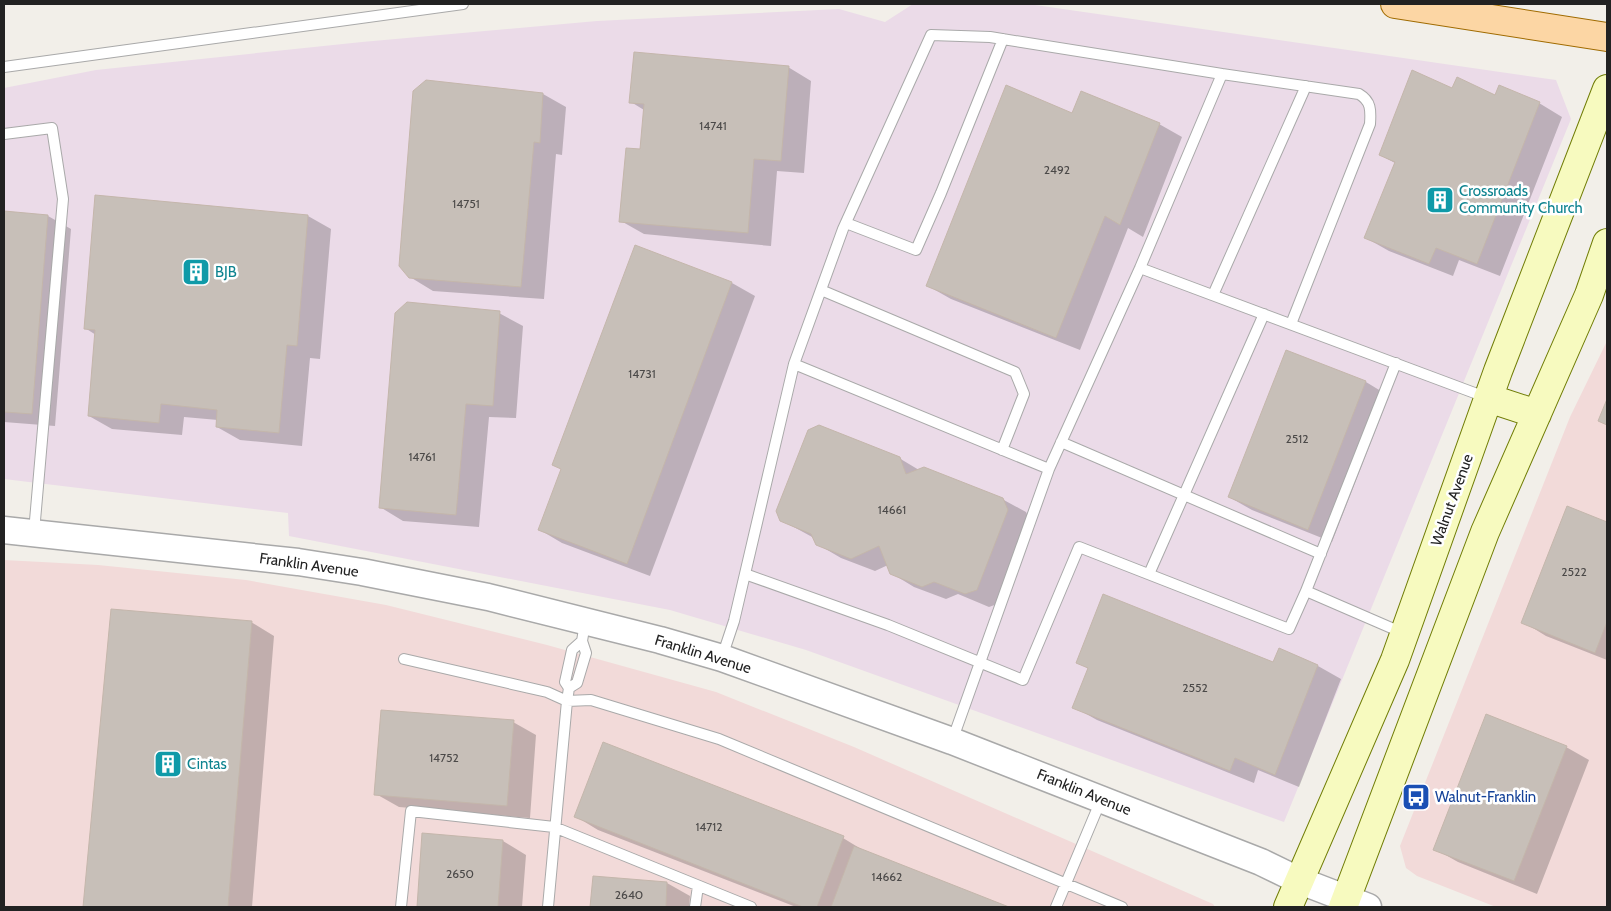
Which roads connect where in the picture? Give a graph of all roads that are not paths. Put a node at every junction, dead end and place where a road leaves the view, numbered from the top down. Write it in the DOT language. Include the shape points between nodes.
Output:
graph roads {
  1 [pos="463,4"];
  2 [pos="1395,4"];
  3 [pos="1607,37"];
  4 [pos="1002,39"];
  5 [pos="4,67"];
  6 [pos="1222,74"];
  7 [pos="1306,86"];
  8 [pos="1607,89"];
  9 [pos="4,134"];
  10 [pos="846,223"];
  11 [pos="1607,243"];
  12 [pos="1140,268"];
  13 [pos="821,290"];
  14 [pos="1213,295"];
  15 [pos="1264,314"];
  16 [pos="1291,324"];
  17 [pos="1396,363"];
  18 [pos="794,364"];
  19 [pos="1488,398"];
  20 [pos="1537,414"];
  21 [pos="1061,442"];
  22 [pos="1002,450"];
  23 [pos="1049,469"];
  24 [pos="1184,496"];
  25 [pos="4,530"];
  26 [pos="34,534"];
  27 [pos="1321,554"];
  28 [pos="745,574"];
  29 [pos="1149,574"];
  30 [pos="1306,591"];
  31 [pos="584,632"];
  32 [pos="1404,634"];
  33 [pos="722,658"];
  34 [pos="404,660"];
  35 [pos="981,662"];
  36 [pos="567,701"];
  37 [pos="952,740"];
  38 [pos="1102,800"];
  39 [pos="554,827"];
  40 [pos="1298,880"];
  41 [pos="1064,885"];
  42 [pos="698,886"];
  43 [pos="1353,904"];
  44 [pos="401,907"];
  45 [pos="548,907"];
  46 [pos="694,907"];
  47 [pos="751,907"];
  48 [pos="1056,907"];
  49 [pos="1122,907"];
  50 [pos="1288,907"];
  1 -- 5 [label="lane"];
  2 -- 3 [label="main road"];
  4 -- 6 [label="lane"];
  4 -- 10 [label="lane" via="931,35"];
  4 -- 10 [label="lane" via="916,250"];
  6 -- 7 [label="lane"];
  6 -- 12 [label="lane"];
  7 -- 14 [label="lane"];
  7 -- 16 [label="lane" via="1359,94 1366,98 1372,110 1370,124"];
  8 -- 19 [label="main road, Walnut Avenue"];
  9 -- 26 [label="lane" via="52,128 63,199"];
  10 -- 13 [label="lane"];
  11 -- 20 [label="main road" via="1589,295"];
  12 -- 14 [label="lane"];
  12 -- 21 [label="lane"];
  13 -- 18 [label="lane"];
  13 -- 22 [label="lane" via="1015,372 1024,394"];
  14 -- 15 [label="lane"];
  15 -- 16 [label="lane"];
  15 -- 24 [label="lane"];
  16 -- 17 [label="lane"];
  17 -- 19 [label="lane"];
  17 -- 27 [label="lane"];
  18 -- 22 [label="lane"];
  18 -- 28 [label="lane"];
  19 -- 20 [label="main road"];
  19 -- 32 [label="main road, Walnut Avenue"];
  20 -- 43 [label="main road" via="1485,532"];
  21 -- 23 [label="lane"];
  21 -- 24 [label="lane"];
  22 -- 23 [label="lane"];
  23 -- 35 [label="lane"];
  24 -- 27 [label="lane"];
  24 -- 29 [label="lane"];
  25 -- 26 [label="street, Franklin Avenue"];
  26 -- 31 [label="street, Franklin Avenue" via="298,562 362,572 488,597"];
  27 -- 30 [label="lane"];
  28 -- 33 [label="lane"];
  28 -- 35 [label="lane"];
  29 -- 30 [label="lane" via="1288,629"];
  29 -- 35 [label="lane" via="1079,547 1023,680"];
  30 -- 32 [label="lane"];
  31 -- 33 [label="street, Franklin Avenue"];
  31 -- 36 [label="lane" via="572,650 565,682 569,688"];
  32 -- 40 [label="main road, Walnut Avenue"];
  33 -- 37 [label="street, Franklin Avenue"];
  34 -- 36 [label="lane" via="547,692"];
  35 -- 37 [label="lane"];
  36 -- 39 [label="lane"];
  36 -- 41 [label="lane" via="591,700 719,739"];
  37 -- 38 [label="street, Franklin Avenue"];
  38 -- 40 [label="street, Franklin Avenue" via="1261,862"];
  38 -- 41 [label="lane"];
  39 -- 42 [label="lane"];
  39 -- 44 [label="lane" via="411,811"];
  39 -- 45 [label="lane"];
  40 -- 43 [label="street, Franklin Avenue"];
  40 -- 50 [label="main road, Walnut Avenue"];
  41 -- 48 [label="lane"];
  41 -- 49 [label="lane"];
  42 -- 46 [label="lane"];
  42 -- 47 [label="lane"];
}
